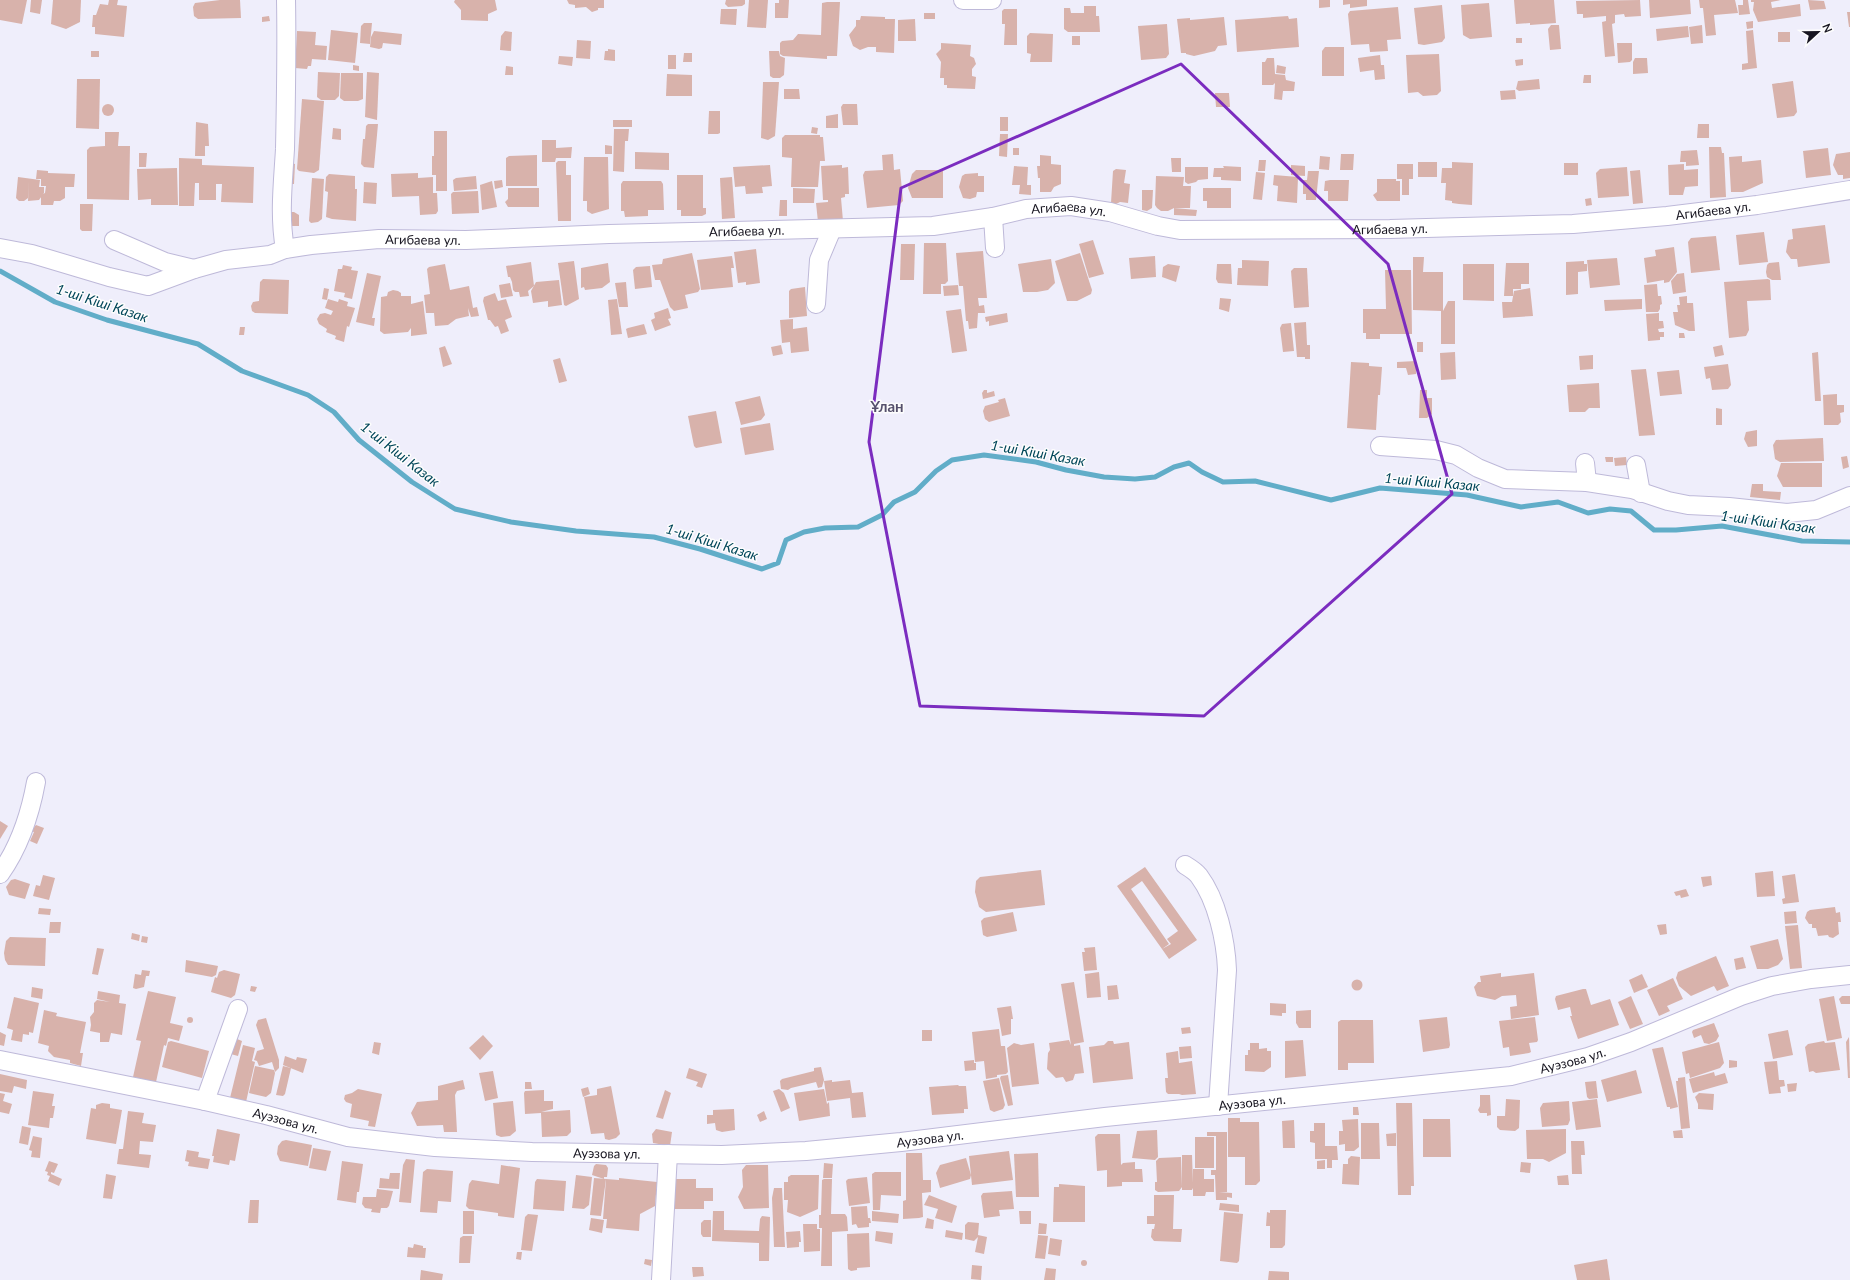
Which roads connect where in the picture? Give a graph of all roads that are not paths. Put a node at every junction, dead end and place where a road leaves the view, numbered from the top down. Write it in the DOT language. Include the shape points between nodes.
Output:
graph roads {
  1 [pos="286,0"];
  2 [pos="963,0"];
  3 [pos="992,0"];
  4 [pos="1850,190"];
  5 [pos="993,217"];
  6 [pos="832,229"];
  7 [pos="114,240"];
  8 [pos="0,248"];
  9 [pos="995,248"];
  10 [pos="285,249"];
  11 [pos="194,269"];
  12 [pos="816,304"];
  13 [pos="1380,446"];
  14 [pos="1585,463"];
  15 [pos="1636,465"];
  16 [pos="1588,482"];
  17 [pos="1642,493"];
  18 [pos="1850,496"];
  19 [pos="36,782"];
  20 [pos="1185,865"];
  21 [pos="0,874"];
  22 [pos="1850,975"];
  23 [pos="238,1009"];
  24 [pos="0,1060"];
  25 [pos="205,1101"];
  26 [pos="1218,1106"];
  27 [pos="668,1154"];
  28 [pos="661,1280"];
  1 -- 10 [label="street" via="287,65 281,205"];
  2 -- 3 [label="street"];
  4 -- 5 [label="street, Агибаева ул." via="1757,205 1573,224 1390,229 1180,230 1110,212 1071,206 1026,209"];
  5 -- 6 [label="street, Агибаева ул." via="932,226"];
  5 -- 9 [label="street"];
  6 -- 10 [label="street, Агибаева ул." via="466,240 379,239"];
  6 -- 12 [label="street" via="819,260"];
  7 -- 11 [label="street" via="165,262"];
  8 -- 11 [label="street, Агибаева ул." via="32,254 148,286"];
  10 -- 11 [label="street, Агибаева ул." via="270,255 226,260"];
  13 -- 16 [label="street" via="1456,454 1485,472 1504,479"];
  14 -- 16 [label="street"];
  15 -- 17 [label="street"];
  16 -- 17 [label="street"];
  17 -- 18 [label="street" via="1688,505 1729,506 1787,513 1816,510"];
  19 -- 21 [label="street" via="30,812 12,857"];
  20 -- 26 [label="street" via="1198,875 1206,888 1226,949"];
  22 -- 26 [label="street, Ауэзова ул." via="1772,986 1588,1057 1511,1076"];
  23 -- 25 [label="street"];
  24 -- 25 [label="street, Ауэзова ул."];
  25 -- 27 [label="street, Ауэзова ул." via="348,1137 532,1152"];
  26 -- 27 [label="street, Ауэзова ул." via="806,1151 722,1155"];
  27 -- 28 [label="street"];
}
